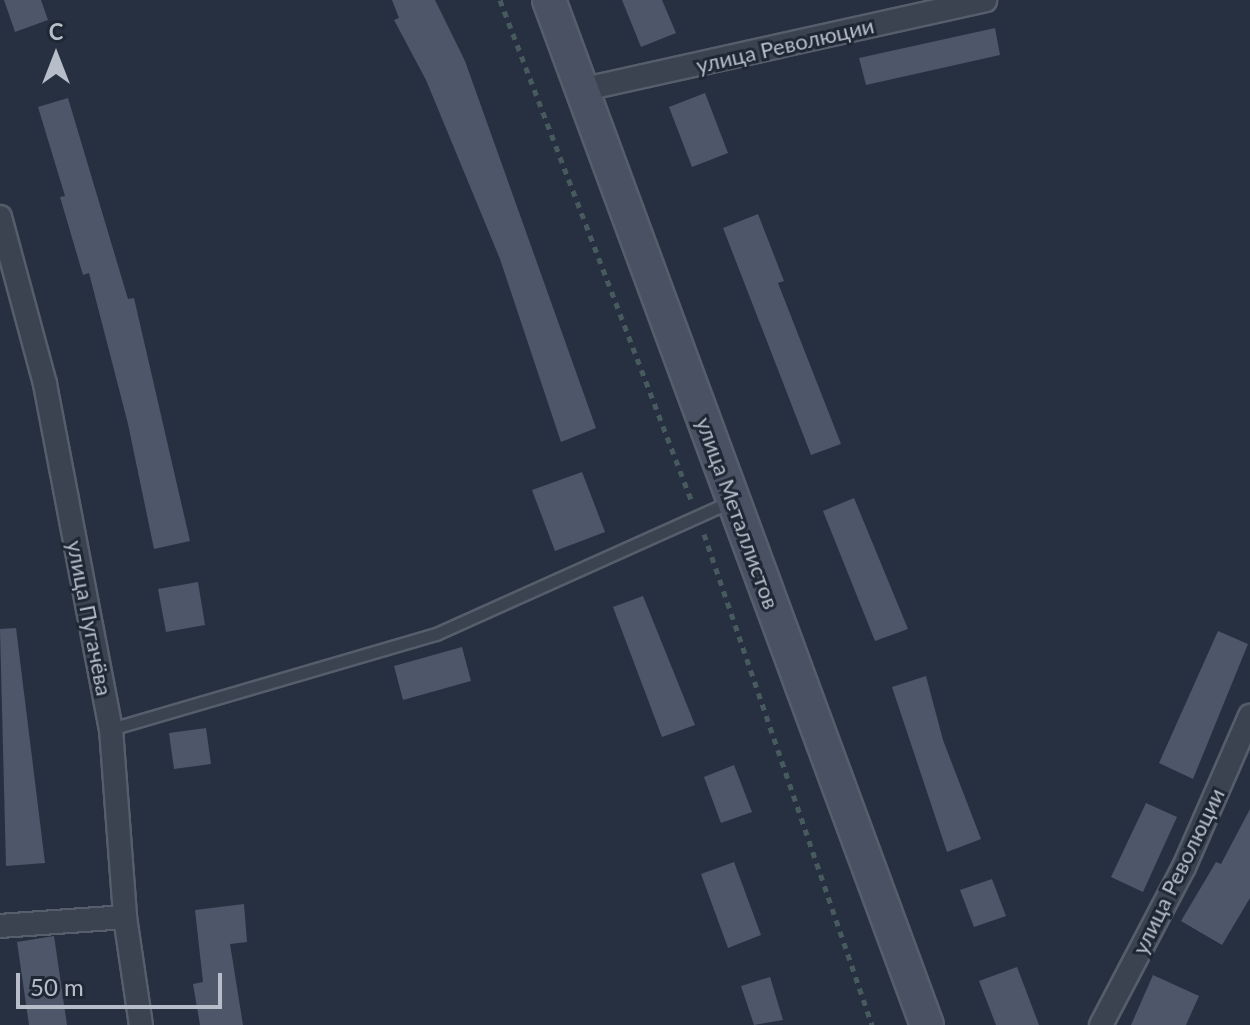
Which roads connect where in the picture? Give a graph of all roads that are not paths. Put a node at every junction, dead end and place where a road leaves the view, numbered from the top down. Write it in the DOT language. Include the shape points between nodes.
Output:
graph roads {
  1 [pos="549,0"];
  2 [pos="985,0"];
  3 [pos="585,89"];
  4 [pos="0,217"];
  5 [pos="733,501"];
  6 [pos="1250,716"];
  7 [pos="111,729"];
  8 [pos="125,917"];
  9 [pos="0,926"];
  10 [pos="141,1025"];
  11 [pos="927,1025"];
  12 [pos="1101,1025"];
  1 -- 3 [label="street, улица Металлистов"];
  2 -- 3 [label="street, улица Революции"];
  3 -- 5 [label="street, улица Металлистов"];
  4 -- 7 [label="street, улица Пугачёва" via="45,384"];
  5 -- 7 [label="lane" via="436,634"];
  5 -- 11 [label="street, улица Металлистов"];
  6 -- 12 [label="street, улица Революции" via="1184,867"];
  7 -- 8 [label="street, улица Пугачёва"];
  8 -- 9 [label="street"];
  8 -- 10 [label="street, улица Пугачёва"];
}
